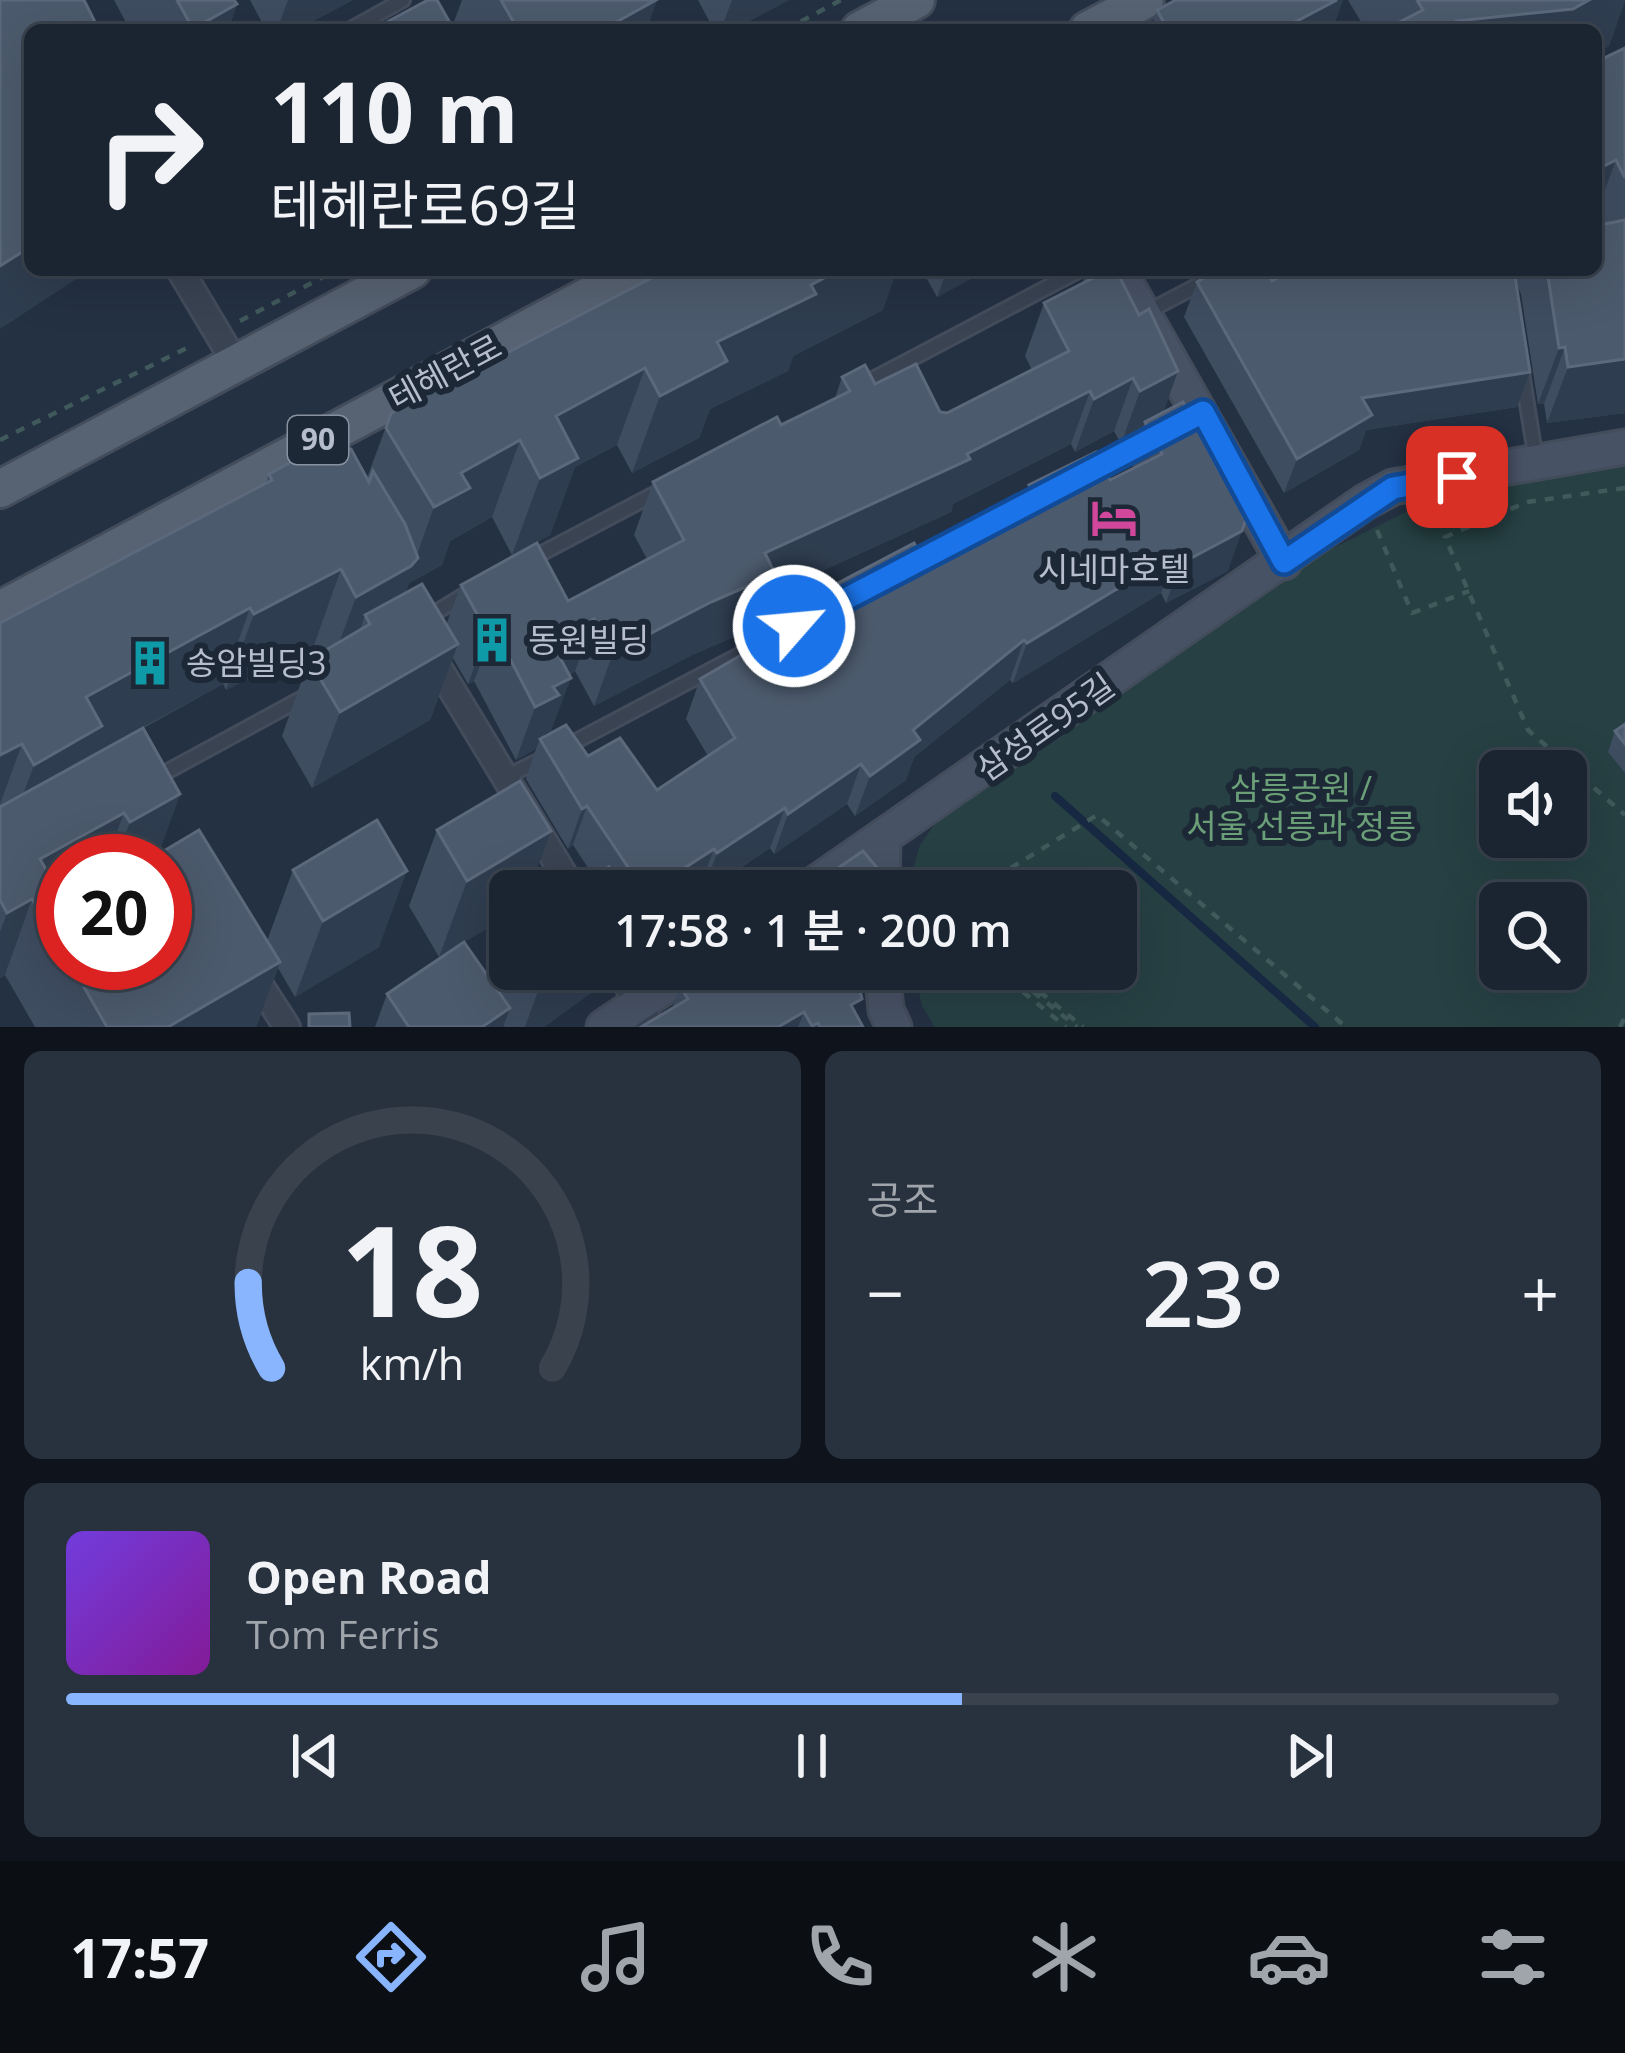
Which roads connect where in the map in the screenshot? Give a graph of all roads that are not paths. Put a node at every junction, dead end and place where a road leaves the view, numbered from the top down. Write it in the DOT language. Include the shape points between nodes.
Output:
graph roads {
  1 [pos="403,0"];
  2 [pos="916,0"];
  3 [pos="1145,0"];
  4 [pos="360,24"];
  5 [pos="871,24"];
  6 [pos="1099,24"];
  7 [pos="183,276"];
  8 [pos="398,276"];
  9 [pos="627,276"];
  10 [pos="1069,276"];
  11 [pos="1122,276"];
  12 [pos="1216,276"];
  13 [pos="1144,314"];
  14 [pos="226,349"];
  15 [pos="1522,367"];
  16 [pos="851,390"];
  17 [pos="1161,434"];
  18 [pos="1625,447"];
  19 [pos="1536,461"];
  20 [pos="685,478"];
  21 [pos="1077,478"];
  22 [pos="0,489"];
  23 [pos="1284,562"];
  24 [pos="519,565"];
  25 [pos="477,587"];
  26 [pos="0,610"];
  27 [pos="410,620"];
  28 [pos="782,633"];
  29 [pos="332,682"];
  30 [pos="508,776"];
  31 [pos="142,798"];
  32 [pos="883,838"];
  33 [pos="562,870"];
  34 [pos="837,870"];
  35 [pos="882,870"];
  36 [pos="237,947"];
  37 [pos="631,990"];
  38 [pos="671,990"];
  39 [pos="884,990"];
  40 [pos="646,1016"];
  41 [pos="287,1027"];
  42 [pos="604,1027"];
  43 [pos="894,1027"];
  1 -- 4 [label="lane"];
  2 -- 5 [label="main road"];
  3 -- 6 [label="main road"];
  7 -- 14 [label="street"];
  8 -- 14 [label="main road"];
  9 -- 26 [label="main road, 테헤란로 / 90" via="310,459"];
  10 -- 16 [label="lane"];
  11 -- 13 [label="street"];
  12 -- 13 [label="lane"];
  13 -- 23 [label="street" via="1193,418"];
  14 -- 22 [label="main road"];
  15 -- 19 [label="lane"];
  17 -- 21 [label="lane"];
  18 -- 19 [label="street, 삼성로95길"];
  19 -- 23 [label="street, 삼성로95길" via="1393,488"];
  20 -- 24 [label="lane"];
  23 -- 32 [label="street, 삼성로95길"];
  25 -- 27 [label="lane"];
  27 -- 30 [label="street"];
  28 -- 30 [label="lane"];
  29 -- 31 [label="lane"];
  30 -- 33 [label="street"];
  32 -- 34 [label="street, 삼성로95길"];
  32 -- 35 [label="street"];
  36 -- 41 [label="street"];
  37 -- 40 [label="street"];
  38 -- 40 [label="street"];
  39 -- 43 [label="street"];
  40 -- 42 [label="street"];
}
